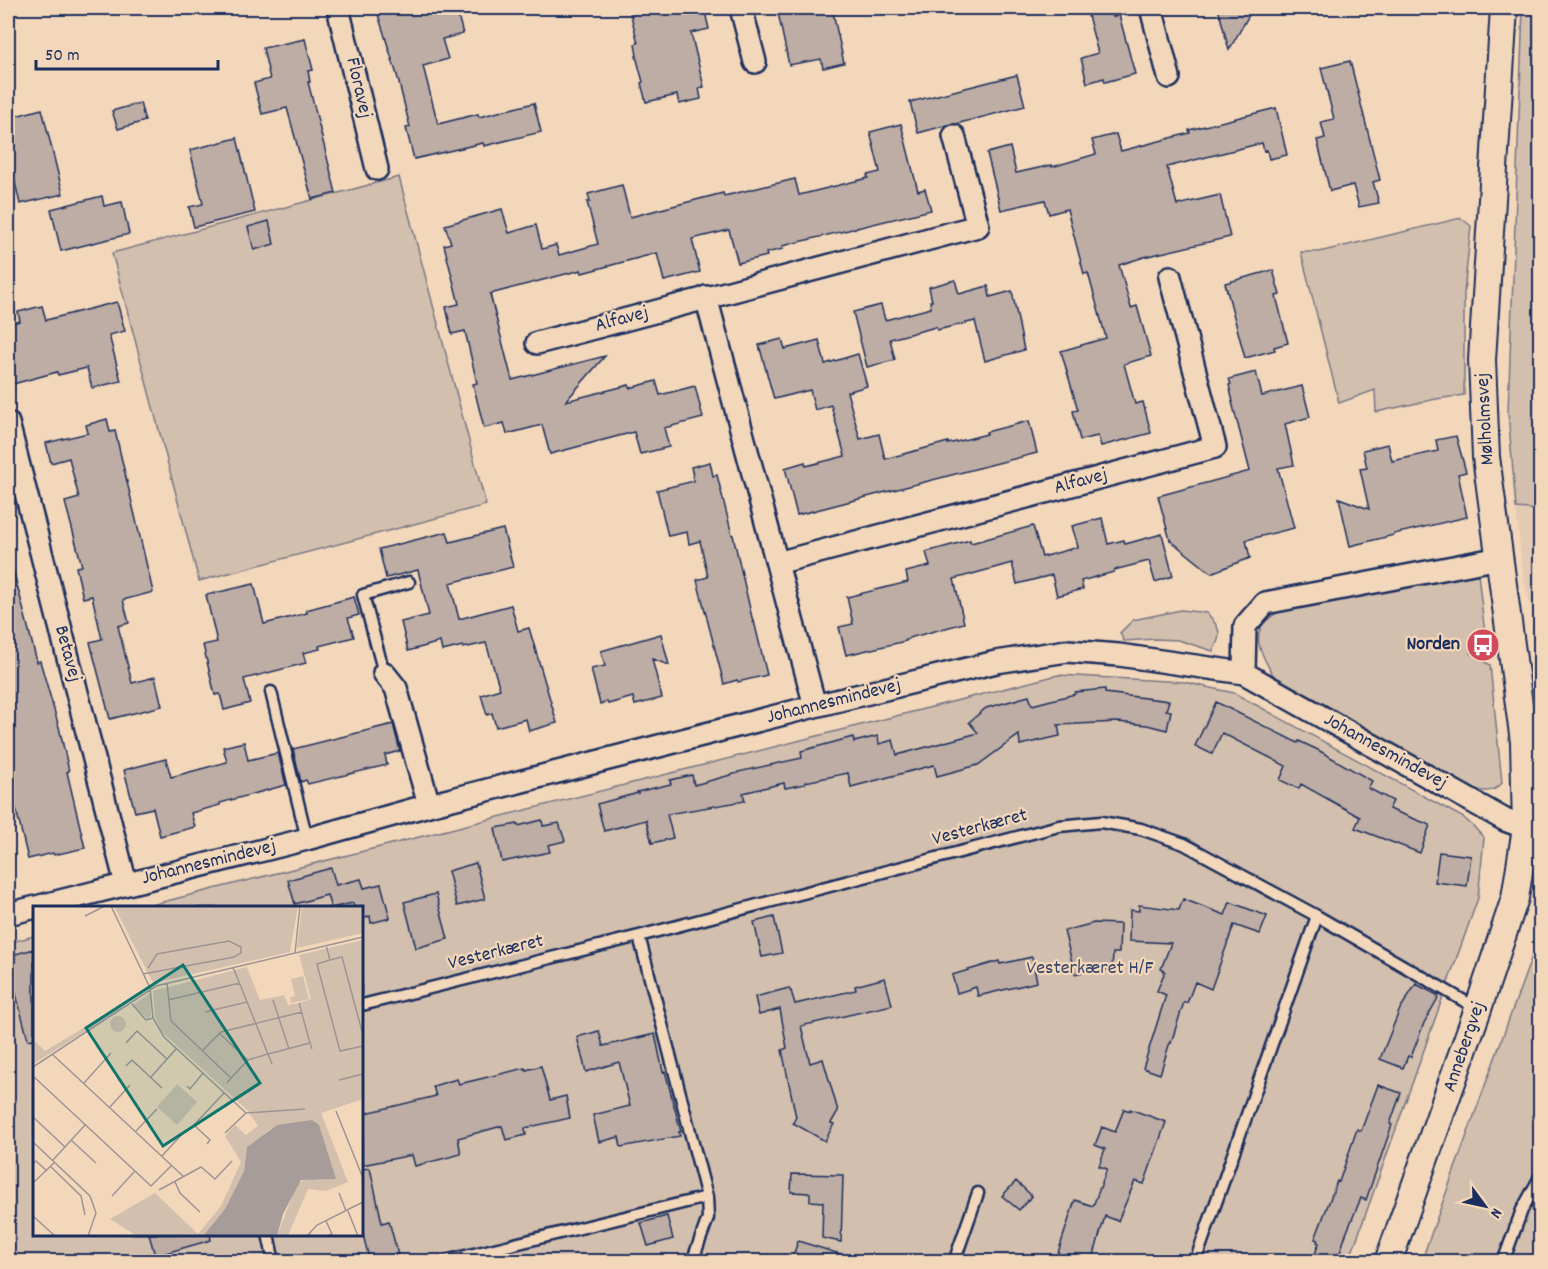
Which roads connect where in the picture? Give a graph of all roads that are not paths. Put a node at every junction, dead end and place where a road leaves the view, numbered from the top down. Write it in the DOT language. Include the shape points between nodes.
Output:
graph roads {
  1 [pos="338,8"];
  2 [pos="741,8"];
  3 [pos="1151,8"];
  4 [pos="1504,8"];
  5 [pos="755,62"];
  6 [pos="1169,77"];
  7 [pos="954,136"];
  8 [pos="377,169"];
  9 [pos="1170,277"];
  10 [pos="706,297"];
  11 [pos="537,343"];
  12 [pos="8,423"];
  13 [pos="1500,558"];
  14 [pos="777,563"];
  15 [pos="410,582"];
  16 [pos="384,673"];
  17 [pos="1244,673"];
  18 [pos="271,692"];
  19 [pos="815,706"];
  20 [pos="429,805"];
  21 [pos="1533,829"];
  22 [pos="307,839"];
  23 [pos="126,884"];
  24 [pos="39,906"];
  25 [pos="33,908"];
  26 [pos="8,914"];
  27 [pos="1317,916"];
  28 [pos="639,936"];
  29 [pos="363,1005"];
  30 [pos="1478,1009"];
  31 [pos="1540,1177"];
  32 [pos="978,1193"];
  33 [pos="706,1197"];
  34 [pos="268,1236"];
  35 [pos="274,1262"];
  36 [pos="441,1262"];
  37 [pos="692,1262"];
  38 [pos="954,1262"];
  39 [pos="1194,1262"];
  40 [pos="1388,1262"];
  41 [pos="1503,1262"];
  1 -- 8 [label="street, Floravej"];
  2 -- 5 [label="street"];
  3 -- 6 [label="street"];
  4 -- 13 [label="street, Mølholmsvej" via="1482,360 1486,457"];
  7 -- 10 [label="street, Alfavej" via="978,226"];
  9 -- 14 [label="street, Alfavej" via="1215,447"];
  10 -- 11 [label="street, Alfavej"];
  10 -- 14 [label="street"];
  12 -- 23 [label="street, Betavej"];
  13 -- 17 [label="street" via="1264,603 1245,626"];
  13 -- 21 [label="street, Mølholmsvej"];
  14 -- 19 [label="street"];
  15 -- 16 [label="lane" via="363,595"];
  16 -- 20 [label="street" via="396,688"];
  17 -- 19 [label="street, Johannesmindevej" via="1067,651 996,662"];
  17 -- 21 [label="street, Johannesmindevej" via="1505,820"];
  18 -- 22 [label="lane"];
  19 -- 20 [label="street, Johannesmindevej"];
  20 -- 22 [label="street, Johannesmindevej"];
  21 -- 30 [label="street, Annebergvej"];
  22 -- 23 [label="street, Johannesmindevej"];
  23 -- 24 [label="street, Johannesmindevej"];
  25 -- 26 [label="street, Johannesmindevej"];
  27 -- 28 [label="lane, Vesterkæret" via="1184,844 1141,829 1101,822 1059,826"];
  27 -- 30 [label="lane, Vesterkæret"];
  27 -- 39 [label="lane"];
  28 -- 29 [label="lane, Vesterkæret"];
  28 -- 33 [label="lane"];
  30 -- 40 [label="street, Annebergvej"];
  31 -- 41 [label="lane" via="1522,1210"];
  32 -- 38 [label="lane"];
  33 -- 36 [label="lane"];
  33 -- 37 [label="lane" via="708,1218"];
  34 -- 35 [label="lane"];
}
